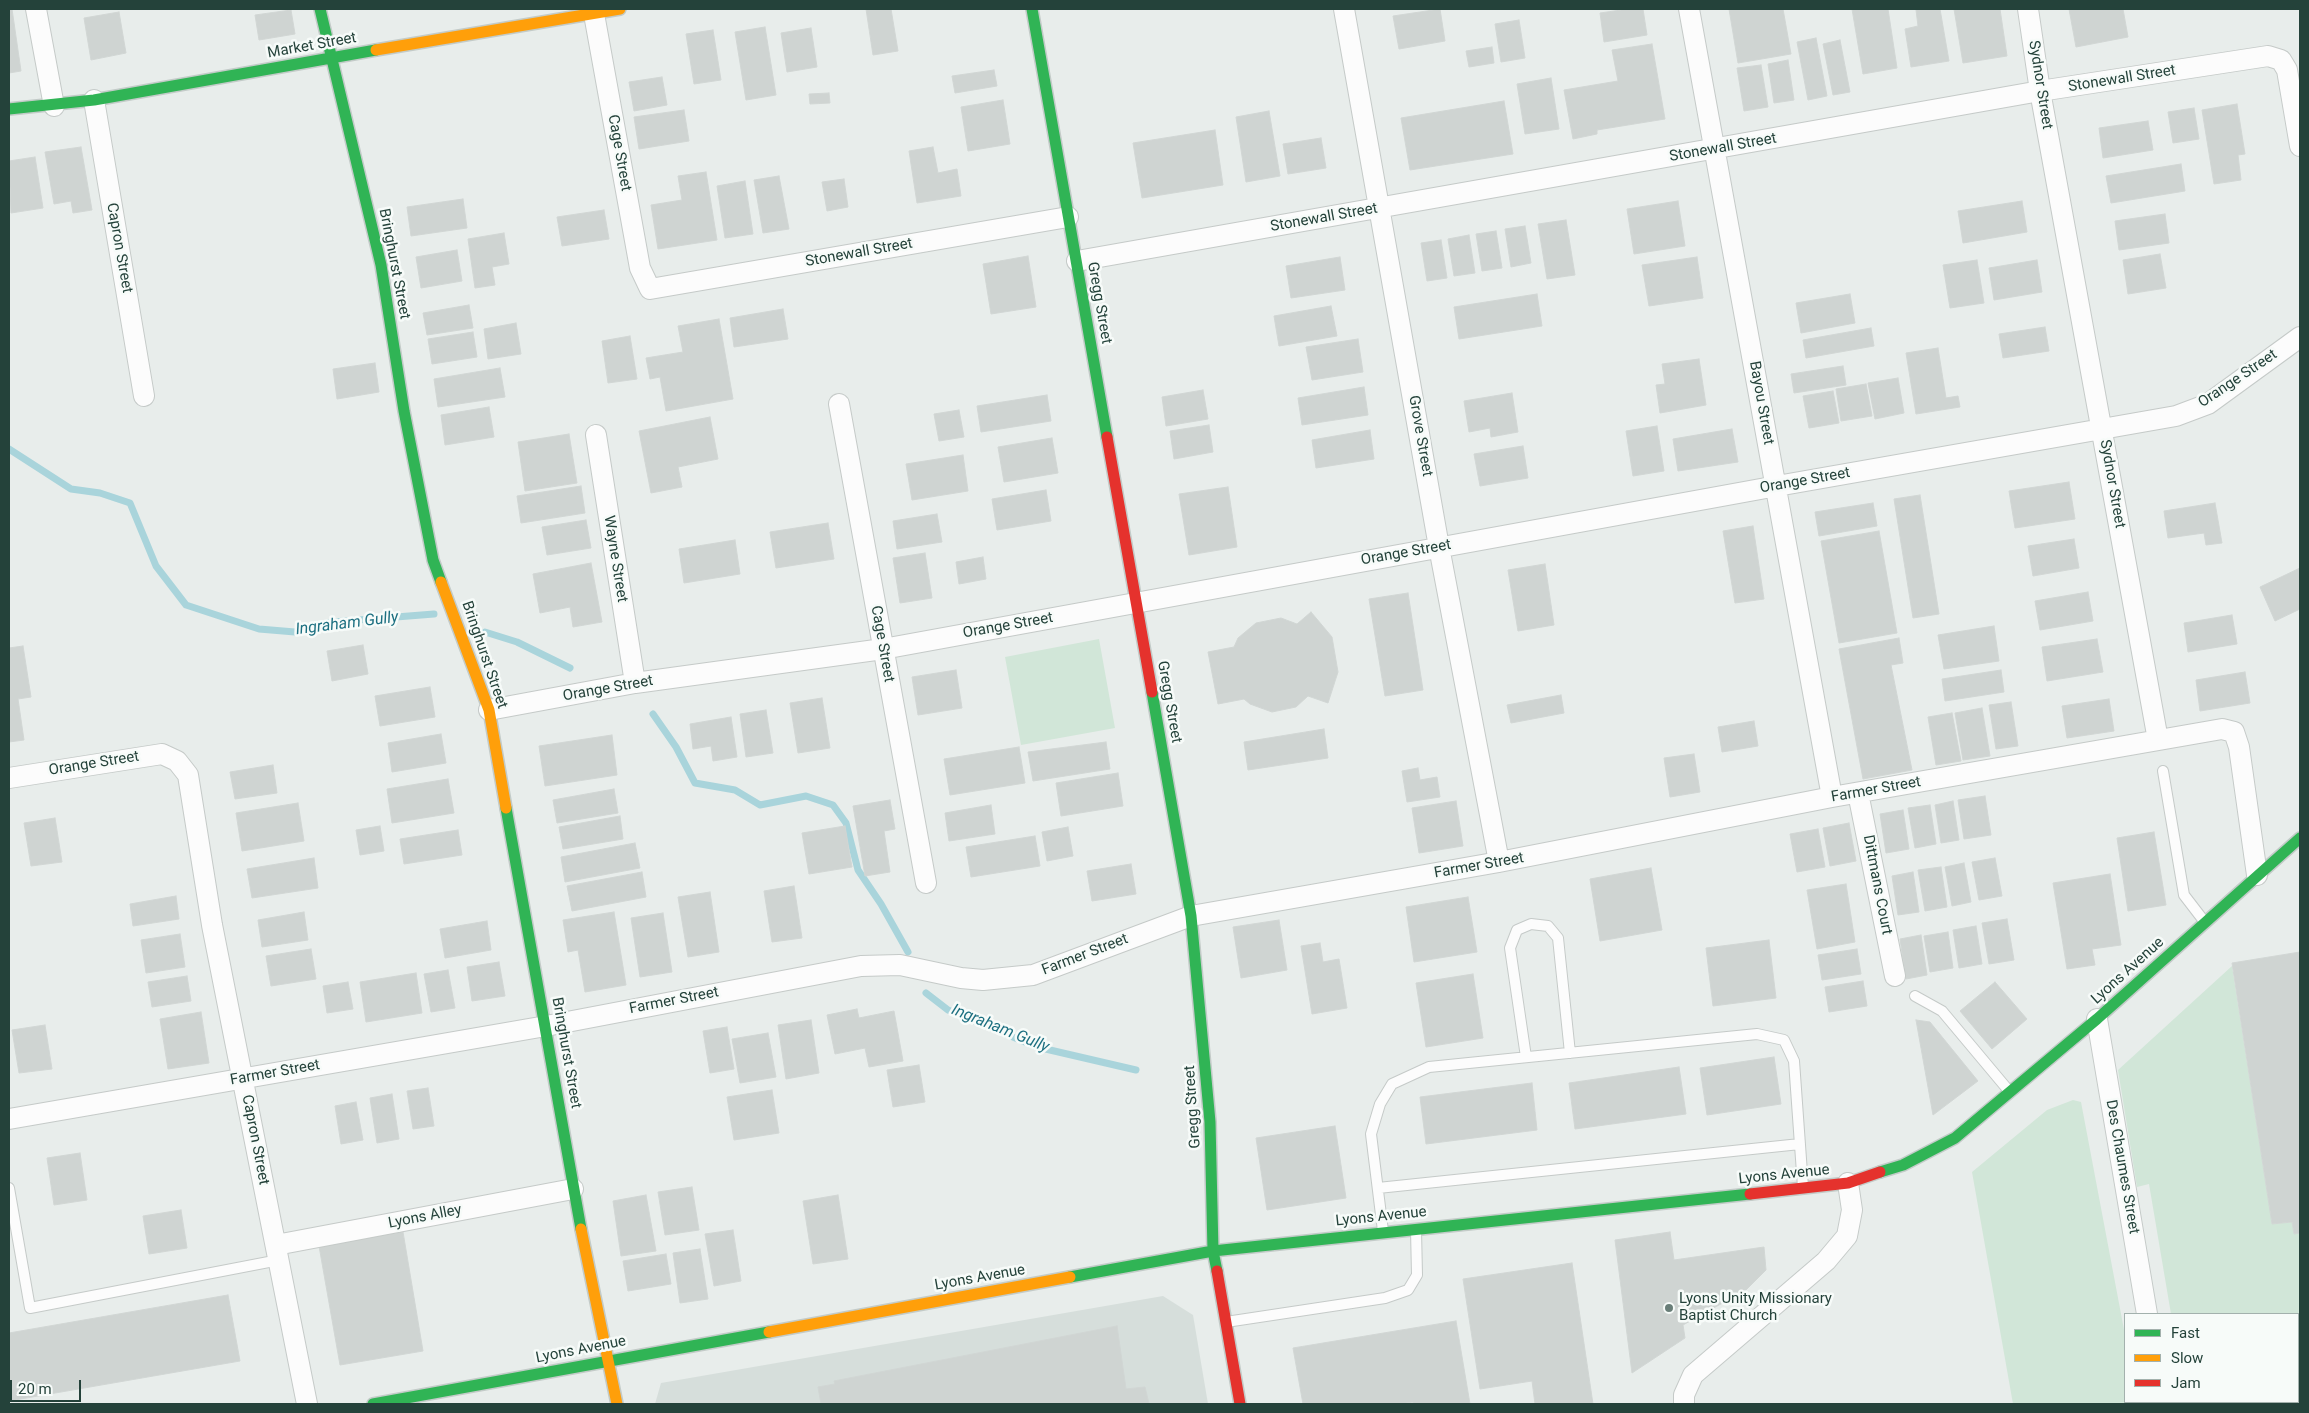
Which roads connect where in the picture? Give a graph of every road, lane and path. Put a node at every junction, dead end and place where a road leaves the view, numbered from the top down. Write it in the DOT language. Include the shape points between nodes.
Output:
graph roads {
  1 [pos="36,9"];
  2 [pos="320,9"];
  3 [pos="620,9"];
  4 [pos="1032,9"];
  5 [pos="1344,9"];
  6 [pos="1689,9"];
  7 [pos="2028,9"];
  8 [pos="594,14"];
  9 [pos="331,57"];
  10 [pos="2040,91"];
  11 [pos="94,100"];
  12 [pos="54,106"];
  13 [pos="9,109"];
  14 [pos="2300,146"];
  15 [pos="1714,149"];
  16 [pos="1379,209"];
  17 [pos="1068,217"];
  18 [pos="1077,261"];
  19 [pos="650,289"];
  20 [pos="2300,337"];
  21 [pos="144,396"];
  22 [pos="839,404"];
  23 [pos="2102,428"];
  24 [pos="596,435"];
  25 [pos="1776,486"];
  26 [pos="1439,548"];
  27 [pos="1136,602"];
  28 [pos="883,649"];
  29 [pos="635,683"];
  30 [pos="489,710"];
  31 [pos="2158,740"];
  32 [pos="177,761"];
  33 [pos="2162,771"];
  34 [pos="9,778"];
  35 [pos="1858,793"];
  36 [pos="1832,797"];
  37 [pos="2300,828"];
  38 [pos="2300,838"];
  39 [pos="2287,848"];
  40 [pos="1499,862"];
  41 [pos="2257,875"];
  42 [pos="926,883"];
  43 [pos="1191,916"];
  44 [pos="2204,922"];
  45 [pos="1895,976"];
  46 [pos="1915,996"];
  47 [pos="2097,1019"];
  48 [pos="546,1026"];
  49 [pos="1570,1052"];
  50 [pos="1526,1057"];
  51 [pos="242,1078"];
  52 [pos="2010,1092"];
  53 [pos="9,1119"];
  54 [pos="1800,1144"];
  55 [pos="1848,1183"];
  56 [pos="9,1188"];
  57 [pos="1378,1188"];
  58 [pos="1803,1188"];
  59 [pos="573,1189"];
  60 [pos="12,1229"];
  61 [pos="1416,1229"];
  62 [pos="1383,1232"];
  63 [pos="1214,1251"];
  64 [pos="277,1253"];
  65 [pos="2147,1313"];
  66 [pos="1225,1322"];
  67 [pos="608,1360"];
  68 [pos="307,1404"];
  69 [pos="373,1404"];
  70 [pos="617,1404"];
  71 [pos="1240,1404"];
  72 [pos="1684,1404"];
  1 -- 12 [label="street"];
  2 -- 9 [label="street, Bringhurst Street"];
  3 -- 8 [label="street, Market Street"];
  4 -- 17 [label="street, Gregg Street"];
  5 -- 16 [label="street, Grove Street"];
  6 -- 15 [label="street, Bayou Street"];
  7 -- 10 [label="street, Sydnor Street"];
  8 -- 9 [label="street, Market Street"];
  8 -- 19 [label="street, Cage Street" via="640,268"];
  9 -- 11 [label="street, Market Street"];
  9 -- 30 [label="street, Bringhurst Street" via="381,265 404,411 433,560"];
  10 -- 14 [label="street, Stonewall Street" via="2268,56 2280,60 2287,70"];
  10 -- 15 [label="street, Stonewall Street"];
  10 -- 23 [label="street, Sydnor Street"];
  11 -- 12 [label="street, Market Street"];
  11 -- 21 [label="street, Capron Street"];
  12 -- 13 [label="street, Market Street"];
  15 -- 16 [label="street, Stonewall Street"];
  15 -- 25 [label="street, Bayou Street"];
  16 -- 18 [label="street, Stonewall Street"];
  16 -- 26 [label="street, Grove Street"];
  17 -- 18 [label="street, Gregg Street"];
  17 -- 19 [label="street, Stonewall Street"];
  18 -- 27 [label="street, Gregg Street"];
  20 -- 23 [label="street, Orange Street" via="2208,404 2176,416"];
  22 -- 28 [label="street, Cage Street"];
  23 -- 25 [label="street, Orange Street"];
  23 -- 31 [label="street, Sydnor Street"];
  24 -- 29 [label="street, Wayne Street"];
  25 -- 26 [label="street, Orange Street"];
  25 -- 36 [label="street, Bayou Street"];
  26 -- 27 [label="street, Orange Street"];
  26 -- 40 [label="street, Grove Street"];
  27 -- 28 [label="street, Orange Street"];
  27 -- 43 [label="street, Gregg Street"];
  28 -- 29 [label="street, Orange Street"];
  28 -- 42 [label="street, Cage Street"];
  29 -- 30 [label="street, Orange Street"];
  30 -- 48 [label="street, Bringhurst Street"];
  31 -- 35 [label="street, Farmer Street"];
  31 -- 41 [label="street" via="2222,729 2234,732"];
  32 -- 34 [label="street, Orange Street" via="162,754 142,756"];
  32 -- 51 [label="street, Capron Street" via="188,775 212,925"];
  33 -- 44 [label="lane" via="2184,895"];
  35 -- 36 [label="street, Farmer Street"];
  35 -- 45 [label="street, Dittmans Court"];
  36 -- 40 [label="street, Farmer Street"];
  37 -- 39 [label="street, Lyons Avenue"];
  38 -- 39 [label="street, Lyons Avenue"];
  39 -- 41 [label="street, Lyons Avenue"];
  40 -- 43 [label="street, Farmer Street"];
  41 -- 44 [label="street, Lyons Avenue"];
  43 -- 48 [label="street, Farmer Street" via="1033,975 976,979 900,965 861,966"];
  43 -- 63 [label="street, Gregg Street" via="1210,1122"];
  44 -- 47 [label="street, Lyons Avenue"];
  46 -- 52 [label="lane" via="1942,1010"];
  47 -- 52 [label="street, Lyons Avenue"];
  47 -- 65 [label="street, Des Chaumes Street"];
  48 -- 51 [label="street, Farmer Street"];
  48 -- 59 [label="street, Bringhurst Street"];
  49 -- 50 [label="lane"];
  49 -- 50 [label="lane" via="1558,938 1548,926 1531,924 1517,930 1510,948"];
  49 -- 54 [label="lane" via="1757,1034 1784,1040 1794,1060"];
  50 -- 57 [label="lane" via="1428,1067 1392,1084 1380,1104 1371,1134"];
  51 -- 53 [label="street, Farmer Street"];
  51 -- 64 [label="street, Capron Street"];
  52 -- 55 [label="street, Lyons Avenue" via="1955,1138 1903,1165"];
  54 -- 57 [label="lane"];
  54 -- 58 [label="lane"];
  55 -- 58 [label="street, Lyons Avenue"];
  55 -- 72 [label="street" via="1852,1210 1848,1236 1826,1261 1693,1375 1684,1395"];
  56 -- 60 [label="lane"];
  57 -- 62 [label="lane"];
  58 -- 61 [label="street, Lyons Avenue"];
  59 -- 64 [label="street, Lyons Alley"];
  59 -- 67 [label="street, Bringhurst Street"];
  60 -- 64 [label="lane" via="30,1308"];
  61 -- 62 [label="street, Lyons Avenue"];
  61 -- 66 [label="lane" via="1417,1275 1408,1290 1385,1298"];
  62 -- 63 [label="street, Lyons Avenue"];
  63 -- 66 [label="street, Gregg Street"];
  63 -- 67 [label="street, Lyons Avenue"];
  64 -- 68 [label="street, Capron Street"];
  66 -- 71 [label="street, Gregg Street"];
  67 -- 69 [label="street, Lyons Avenue"];
  67 -- 70 [label="street, Bringhurst Street"];
}
